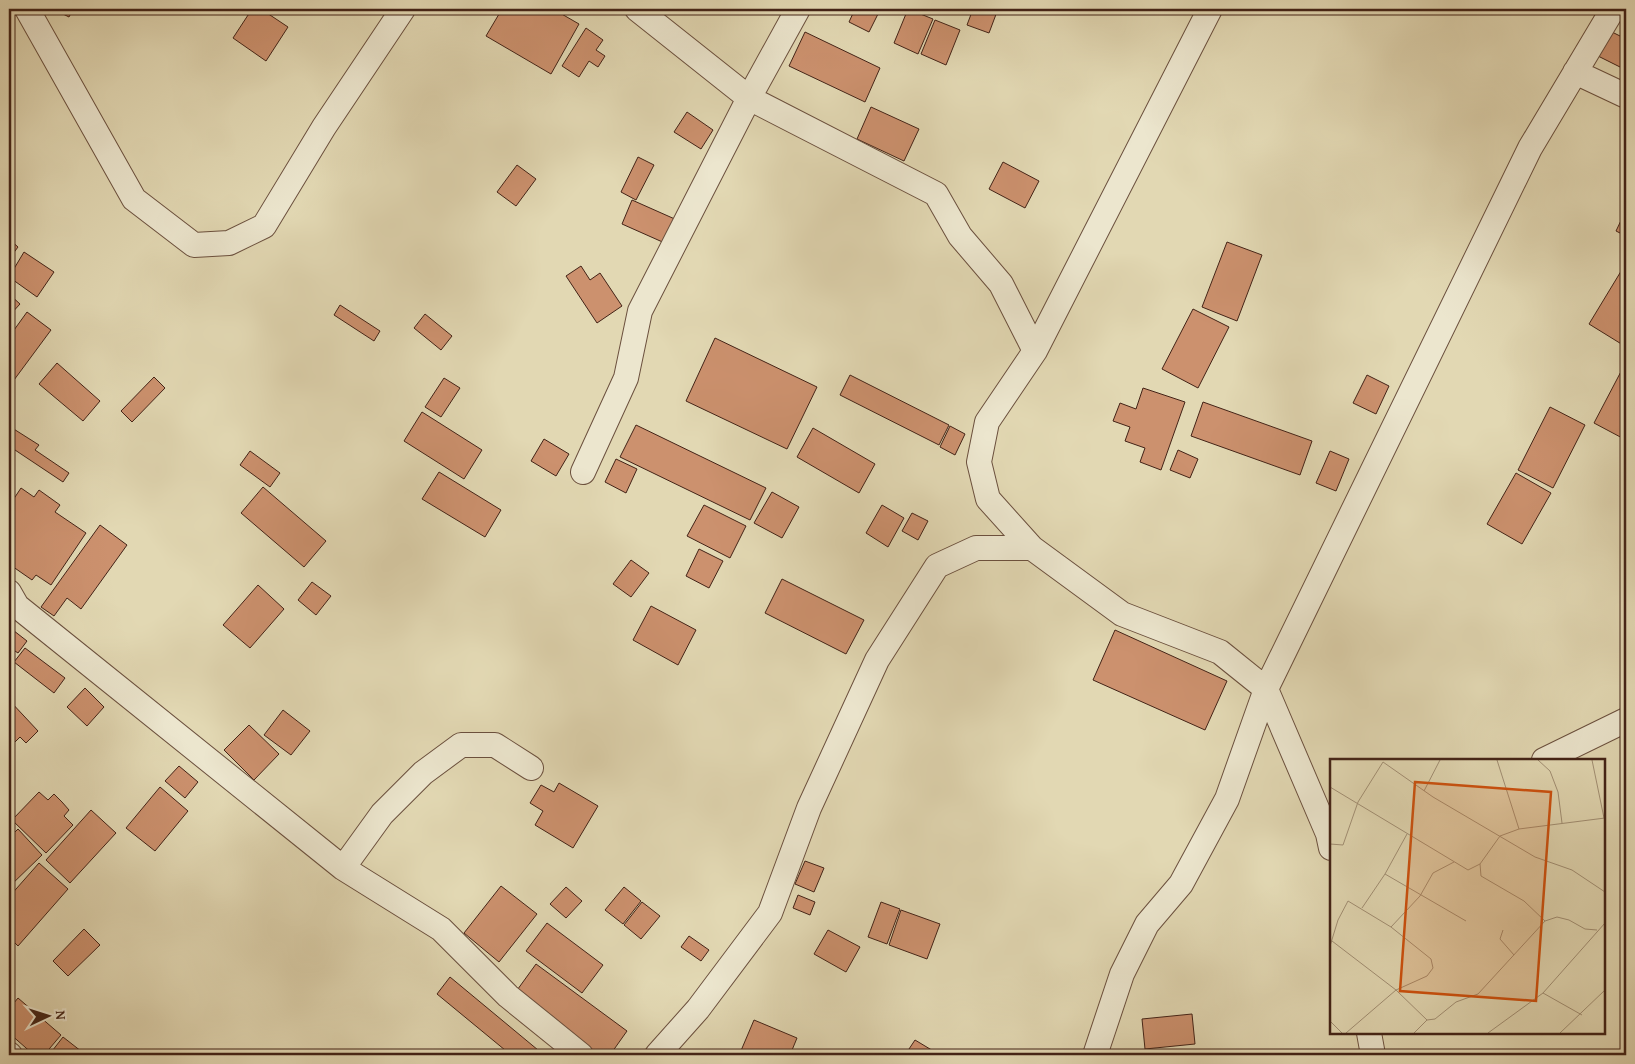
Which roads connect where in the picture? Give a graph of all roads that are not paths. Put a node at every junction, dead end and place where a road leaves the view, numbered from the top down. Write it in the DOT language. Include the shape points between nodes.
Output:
graph roads {
  1 [pos="27,9"];
  2 [pos="402,9"];
  3 [pos="637,9"];
  4 [pos="798,9"];
  5 [pos="1210,9"];
  6 [pos="1613,9"];
  7 [pos="1575,72"];
  8 [pos="1626,96"];
  9 [pos="749,98"];
  10 [pos="1035,351"];
  11 [pos="583,472"];
  12 [pos="1032,548"];
  13 [pos="9,592"];
  14 [pos="1266,689"];
  15 [pos="1626,720"];
  16 [pos="1546,759"];
  17 [pos="531,768"];
  18 [pos="1330,838"];
  19 [pos="343,868"];
  20 [pos="1368,1034"];
  21 [pos="581,1055"];
  22 [pos="657,1055"];
  23 [pos="1095,1055"];
  24 [pos="1373,1055"];
  1 -- 2 [label="street" via="134,200 194,245 229,243 264,226"];
  3 -- 9 [label="street"];
  4 -- 9 [label="street"];
  5 -- 10 [label="street"];
  6 -- 7 [label="street"];
  7 -- 8 [label="street"];
  7 -- 14 [label="street" via="1530,148"];
  9 -- 10 [label="street" via="936,194 960,236 1001,284"];
  9 -- 11 [label="street" via="640,311 626,378"];
  10 -- 12 [label="street" via="986,422 979,462 988,499"];
  12 -- 14 [label="street" via="1122,614 1220,652"];
  12 -- 22 [label="street" via="976,548 938,566 877,660 809,808 770,913 698,1009"];
  13 -- 19 [label="street" via="17,606"];
  14 -- 18 [label="street"];
  14 -- 23 [label="street" via="1227,799 1181,884 1147,924 1122,974"];
  15 -- 16 [label="street"];
  17 -- 19 [label="street" via="496,746 461,745 423,772 382,814"];
  19 -- 21 [label="street" via="441,929 508,996"];
  20 -- 24 [label="street"];
}
